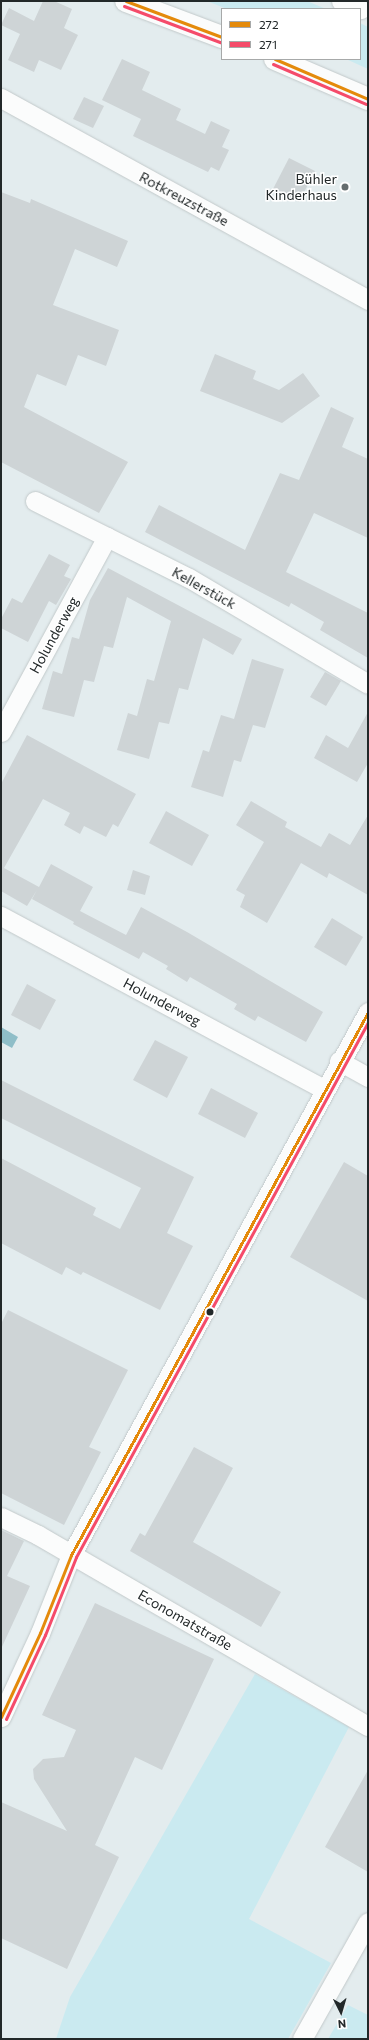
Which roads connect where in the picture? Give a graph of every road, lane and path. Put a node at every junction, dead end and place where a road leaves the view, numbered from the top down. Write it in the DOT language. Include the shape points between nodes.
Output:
graph roads {
  1 [pos="126,1"];
  2 [pos="341,1"];
  3 [pos="358,8"];
  4 [pos="221,36"];
  5 [pos="277,60"];
  6 [pos="1,98"];
  7 [pos="368,99"];
  8 [pos="368,300"];
  9 [pos="34,501"];
  10 [pos="107,537"];
  11 [pos="368,684"];
  12 [pos="1,732"];
  13 [pos="1,916"];
  14 [pos="368,1012"];
  15 [pos="339,1061"];
  16 [pos="368,1078"];
  17 [pos="323,1089"];
  18 [pos="1,1517"];
  19 [pos="71,1555"];
  20 [pos="1,1717"];
  21 [pos="368,1726"];
  22 [pos="368,1922"];
  23 [pos="302,2039"];
  1 -- 4 [label="street"];
  2 -- 3 [label="street"];
  5 -- 7 [label="street"];
  6 -- 8 [label="street, Rotkreuzstraße"];
  9 -- 10 [label="street, Kellerstück"];
  10 -- 11 [label="street, Kellerstück" via="189,578"];
  10 -- 12 [label="street, Holunderweg"];
  13 -- 17 [label="street, Holunderweg"];
  14 -- 15 [label="street"];
  15 -- 16 [label="street"];
  15 -- 17 [label="street"];
  17 -- 19 [label="street"];
  18 -- 19 [label="street, Economatstraße"];
  19 -- 20 [label="street" via="40,1633"];
  19 -- 21 [label="street, Economatstraße"];
  22 -- 23 [label="street"];
}
